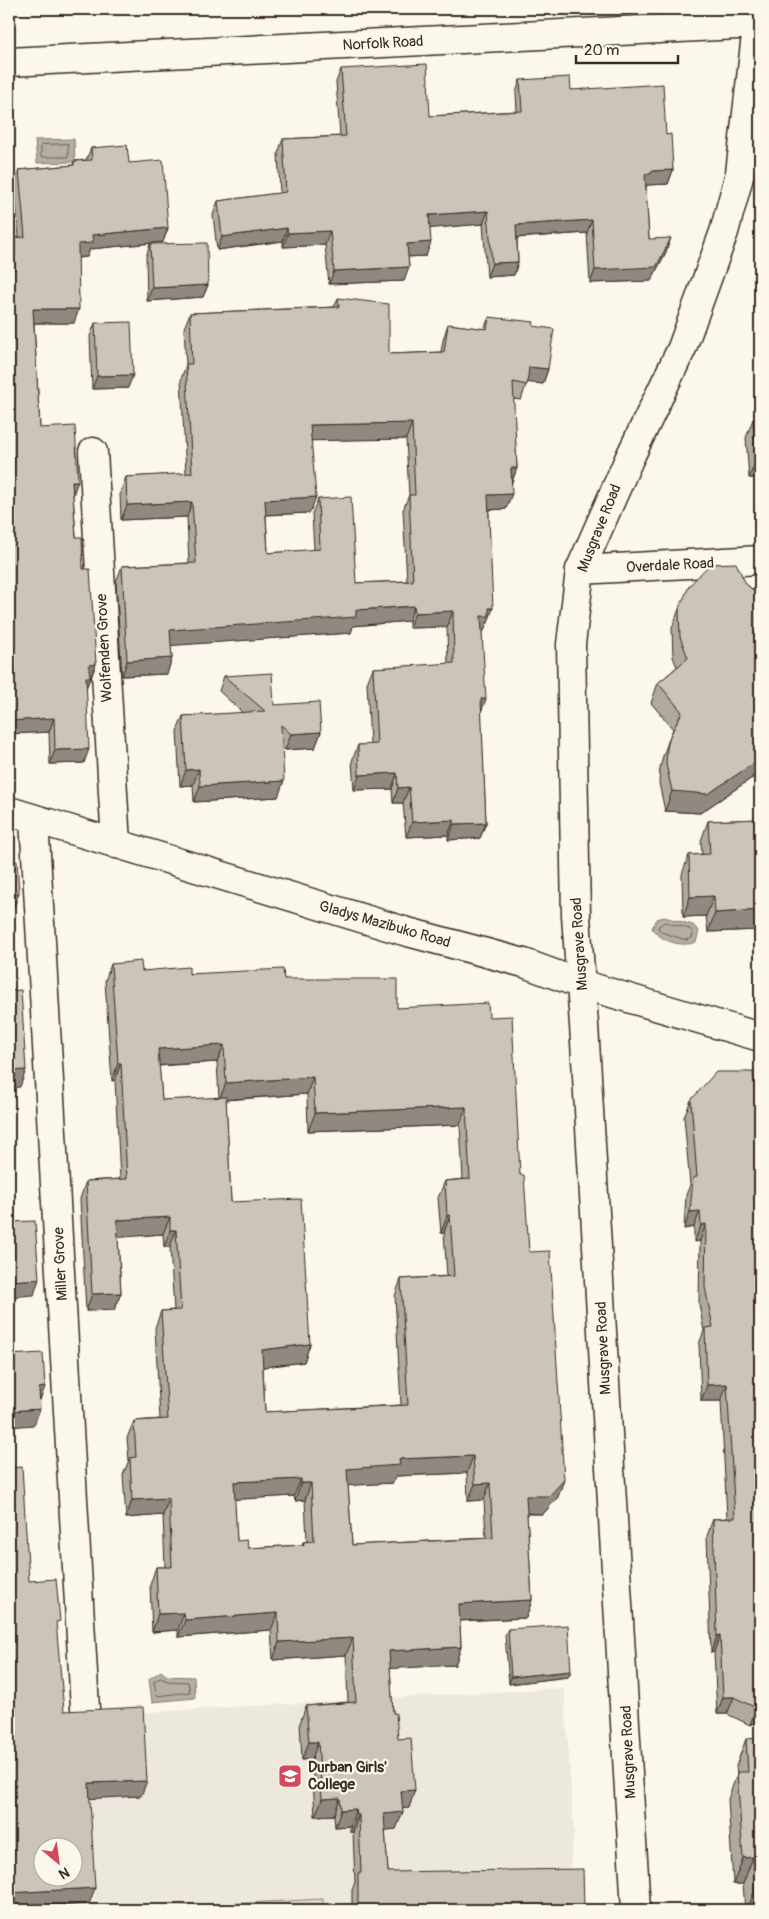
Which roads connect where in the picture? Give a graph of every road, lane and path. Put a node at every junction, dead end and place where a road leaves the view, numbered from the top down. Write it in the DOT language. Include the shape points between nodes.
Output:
graph roads {
  1 [pos="758,16"];
  2 [pos="9,62"];
  3 [pos="93,452"];
  4 [pos="760,560"];
  5 [pos="580,570"];
  6 [pos="9,812"];
  7 [pos="34,819"];
  8 [pos="116,844"];
  9 [pos="581,984"];
  10 [pos="760,1037"];
  11 [pos="85,1708"];
  12 [pos="636,1910"];
  1 -- 2 [label="street, Norfolk Road"];
  1 -- 5 [label="street, Musgrave Road" via="740,173 724,232 682,348 628,459"];
  3 -- 8 [label="street, Wolfenden Grove"];
  4 -- 5 [label="street, Overdale Road"];
  5 -- 9 [label="street, Musgrave Road" via="571,644 576,916"];
  6 -- 7 [label="street, Gladys Mazibuko Road"];
  7 -- 8 [label="street, Gladys Mazibuko Road"];
  7 -- 11 [label="street, Miller Grove"];
  8 -- 9 [label="street, Gladys Mazibuko Road" via="524,963"];
  9 -- 10 [label="street, Gladys Mazibuko Road"];
  9 -- 12 [label="street, Musgrave Road"];
}
